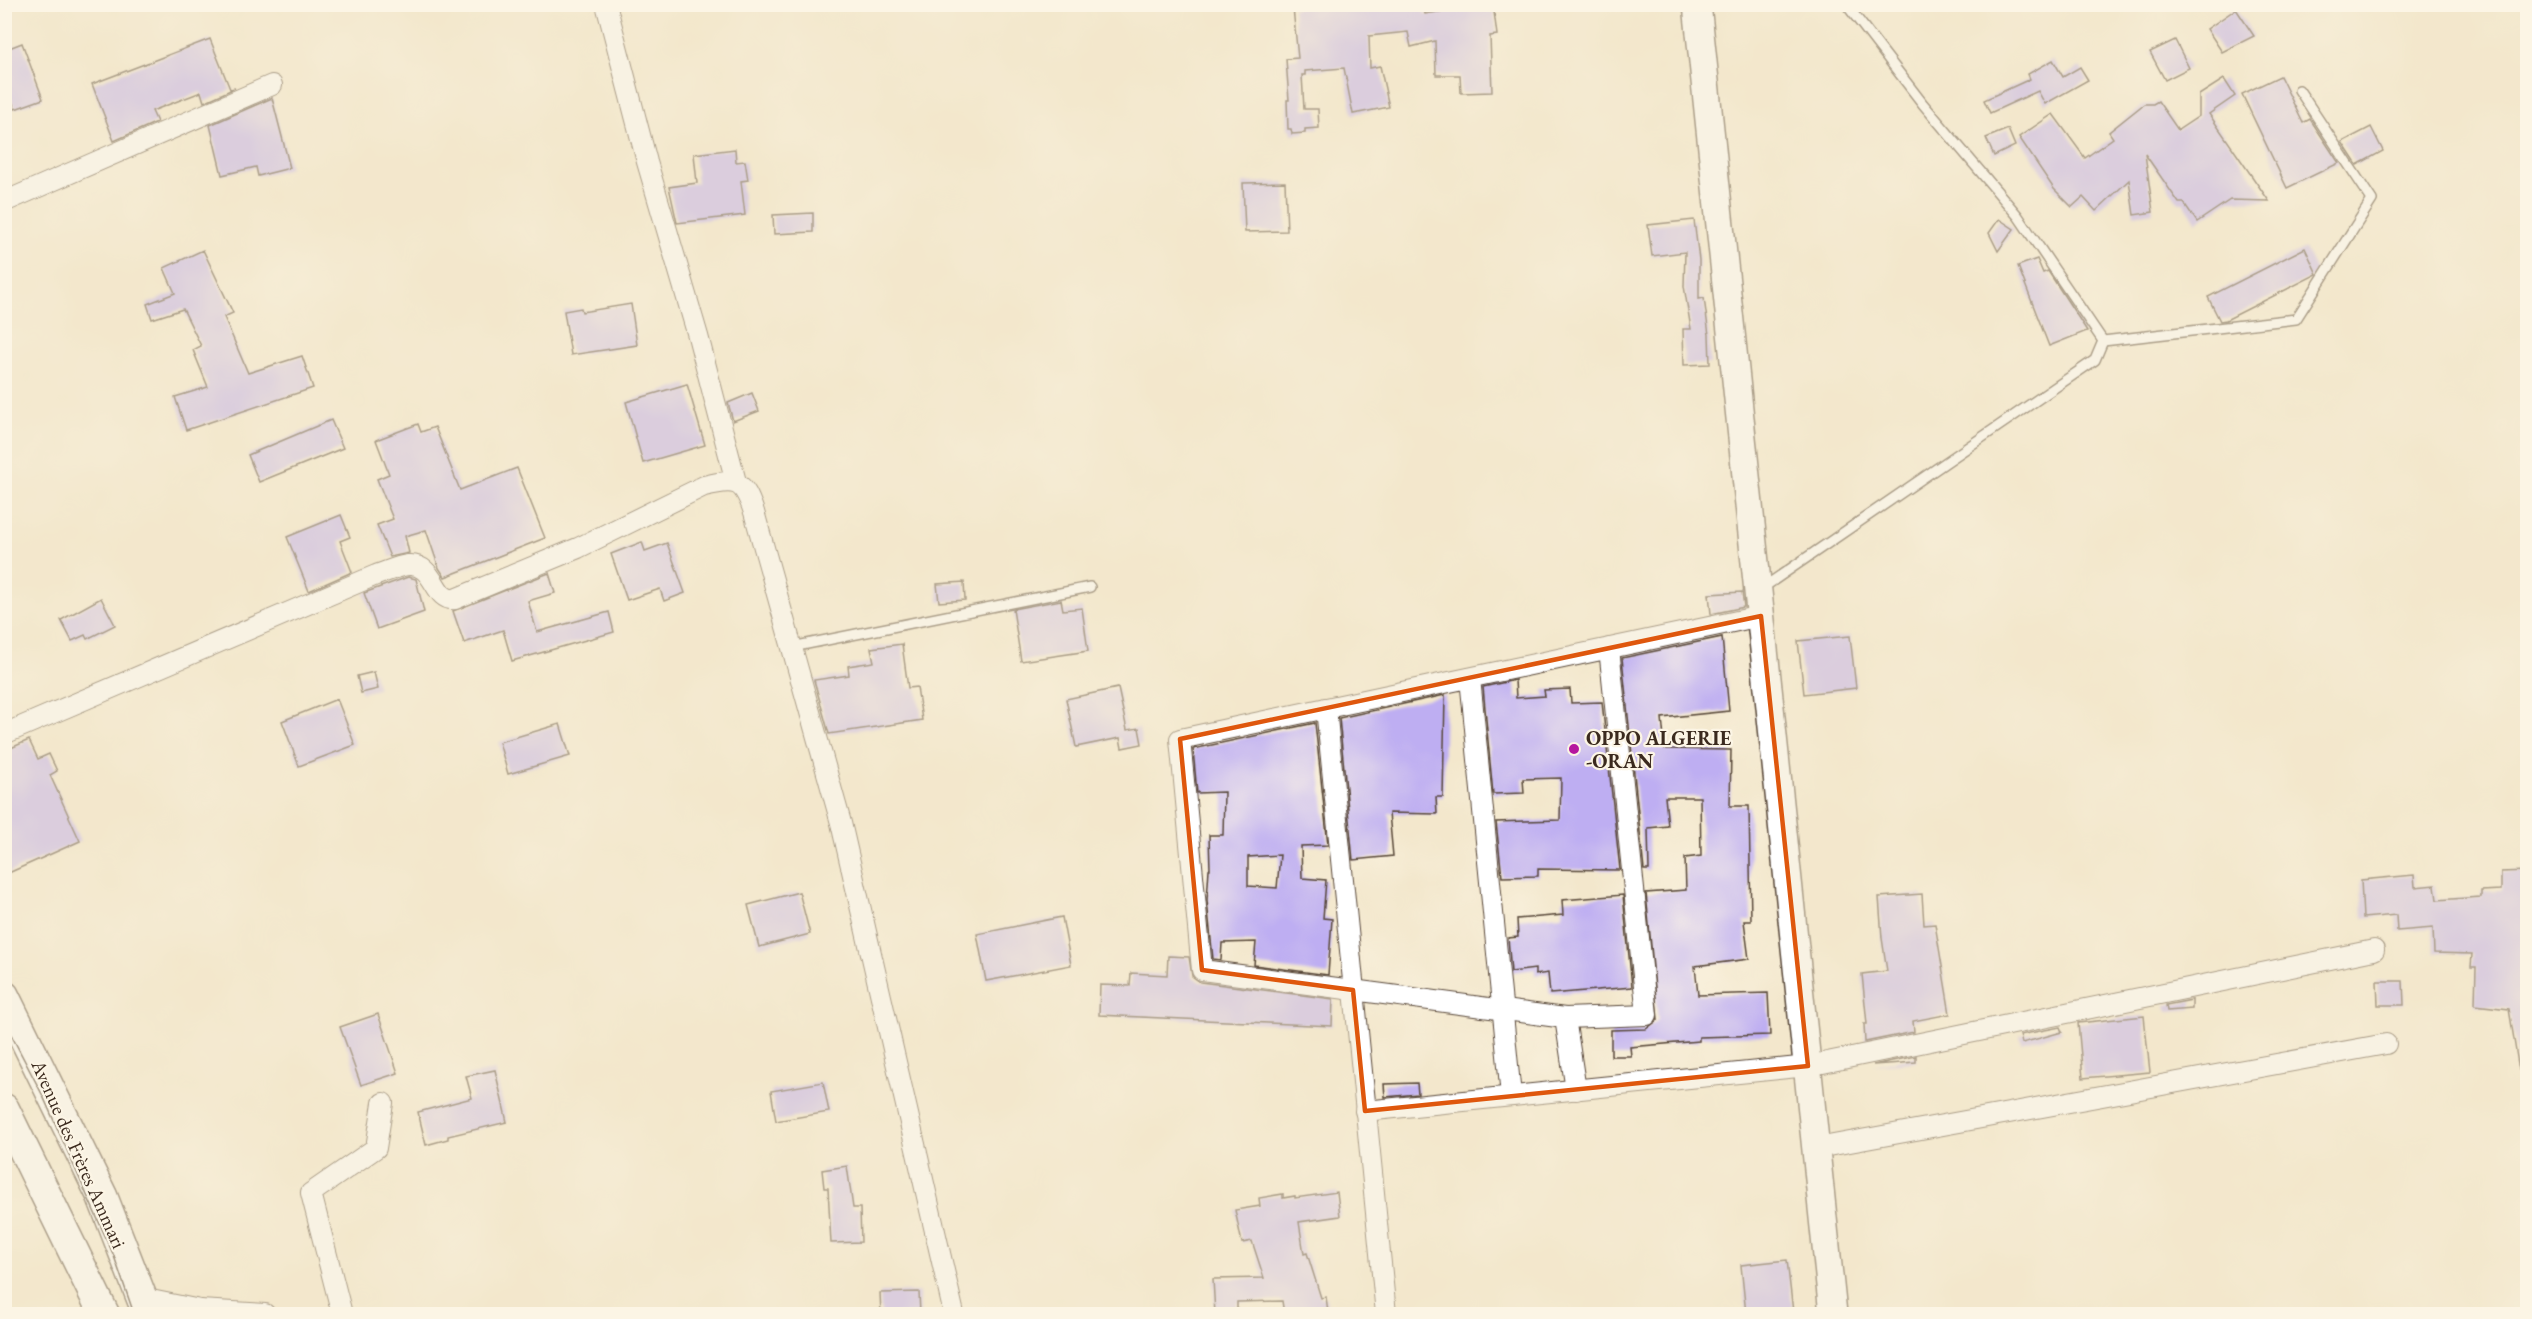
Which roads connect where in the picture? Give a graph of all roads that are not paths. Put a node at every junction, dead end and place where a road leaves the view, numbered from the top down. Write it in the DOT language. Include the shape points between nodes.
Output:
graph roads {
  1 [pos="606,4"];
  2 [pos="1697,4"];
  3 [pos="1846,4"];
  4 [pos="272,85"];
  5 [pos="2299,90"];
  6 [pos="4,202"];
  7 [pos="2103,341"];
  8 [pos="736,482"];
  9 [pos="1090,587"];
  10 [pos="1760,603"];
  11 [pos="792,647"];
  12 [pos="1609,648"];
  13 [pos="1470,678"];
  14 [pos="1326,708"];
  15 [pos="4,734"];
  16 [pos="2374,950"];
  17 [pos="1353,990"];
  18 [pos="4,996"];
  19 [pos="1502,1010"];
  20 [pos="1565,1018"];
  21 [pos="2386,1044"];
  22 [pos="1808,1066"];
  23 [pos="1576,1090"];
  24 [pos="1511,1096"];
  25 [pos="383,1103"];
  26 [pos="4,1109"];
  27 [pos="1365,1111"];
  28 [pos="1817,1148"];
  29 [pos="145,1306"];
  30 [pos="197,1312"];
  31 [pos="105,1314"];
  32 [pos="265,1314"];
  33 [pos="342,1314"];
  34 [pos="954,1314"];
  35 [pos="1386,1314"];
  36 [pos="1833,1314"];
  1 -- 8 [label="street"];
  2 -- 10 [label="main road"];
  3 -- 7 [label="lane" via="1923,105 2018,216"];
  4 -- 6 [label="street"];
  5 -- 7 [label="lane" via="2372,200 2296,320"];
  7 -- 10 [label="lane" via="2095,360"];
  8 -- 11 [label="street" via="745,487 754,512"];
  8 -- 15 [label="street" via="704,486 578,548 455,599 440,593 428,572 418,567 409,565 376,575"];
  9 -- 11 [label="lane"];
  10 -- 12 [label="street"];
  10 -- 22 [label="main road"];
  11 -- 34 [label="street" via="841,823"];
  12 -- 13 [label="street"];
  12 -- 20 [label="street" via="1647,1015"];
  13 -- 14 [label="street"];
  13 -- 19 [label="street"];
  14 -- 17 [label="street"];
  14 -- 17 [label="street" via="1180,739 1202,970"];
  16 -- 22 [label="street"];
  17 -- 19 [label="street"];
  17 -- 27 [label="street"];
  18 -- 29 [label="main road, Avenue des Frères Ammari" via="102,1196"];
  19 -- 20 [label="street"];
  19 -- 24 [label="street"];
  20 -- 23 [label="street"];
  21 -- 28 [label="street"];
  22 -- 23 [label="street"];
  22 -- 28 [label="main road"];
  23 -- 24 [label="street"];
  24 -- 27 [label="street"];
  25 -- 33 [label="street" via="376,1148 311,1193"];
  26 -- 31 [label="main road"];
  27 -- 35 [label="street"];
  28 -- 36 [label="main road"];
  29 -- 30 [label="street"];
  30 -- 32 [label="street"];
}
